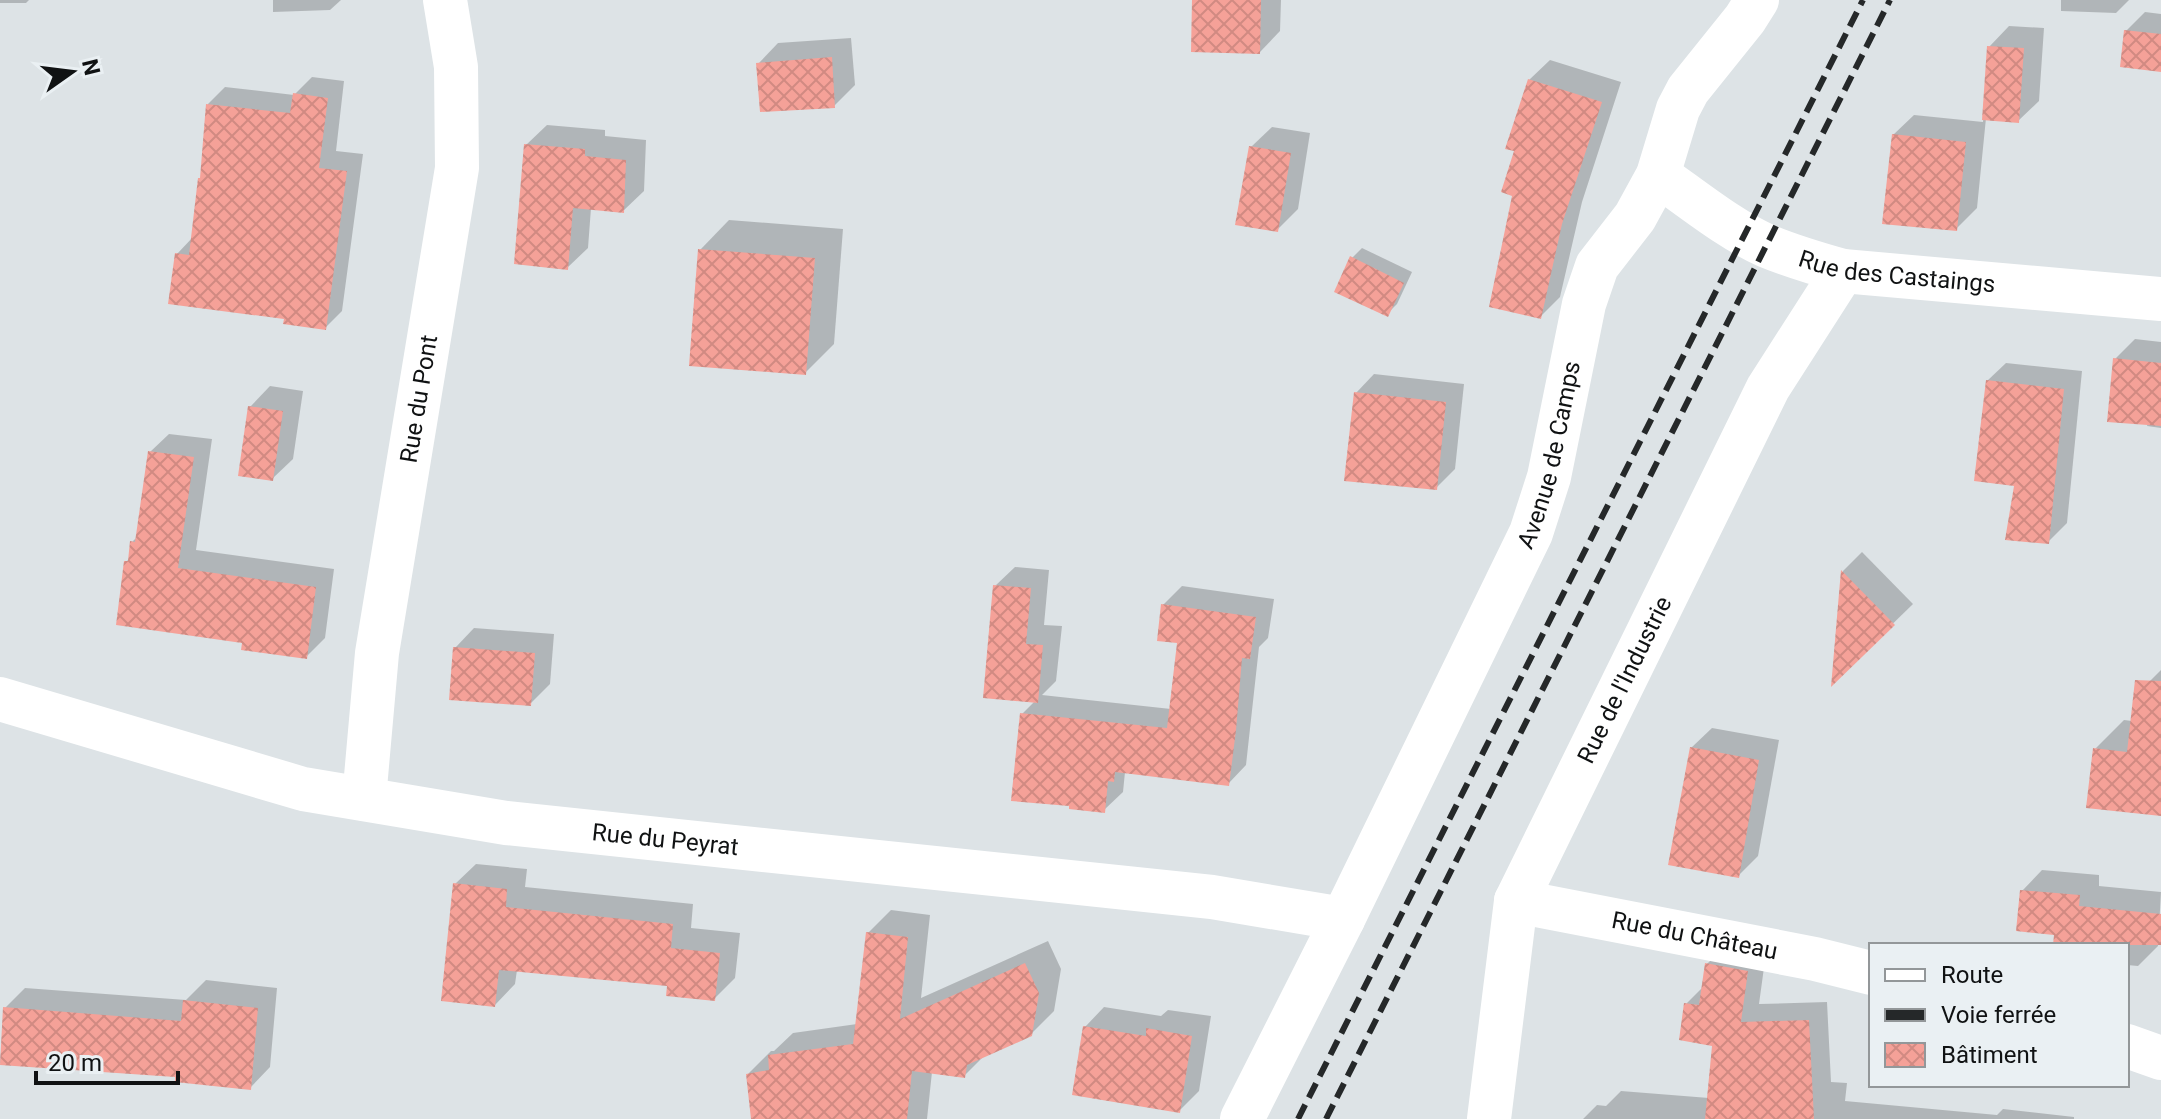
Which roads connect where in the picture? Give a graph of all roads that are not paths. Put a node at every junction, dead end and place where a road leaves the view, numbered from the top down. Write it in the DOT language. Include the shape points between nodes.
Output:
graph roads {
  1 [pos="445,0"];
  2 [pos="1757,0"];
  3 [pos="1658,175"];
  4 [pos="1843,271"];
  5 [pos="2161,299"];
  6 [pos="0,699"];
  7 [pos="364,799"];
  8 [pos="1516,901"];
  9 [pos="1343,919"];
  10 [pos="1869,973"];
  11 [pos="2129,1047"];
  12 [pos="2161,1058"];
  13 [pos="1242,1119"];
  14 [pos="1489,1119"];
  1 -- 7 [label="street, Rue du Pont" via="456,67 457,168 377,653"];
  2 -- 3 [label="street, Avenue de Camps" via="1688,90"];
  3 -- 4 [label="street, Rue des Castaings" via="1766,246"];
  3 -- 9 [label="street, Avenue de Camps" via="1635,217 1597,266 1584,304 1549,477 1531,533"];
  4 -- 5 [label="street, Rue des Castaings"];
  4 -- 8 [label="street, Rue de l'Industrie" via="1768,388"];
  6 -- 7 [label="street, Rue du Peyrat" via="303,789"];
  7 -- 9 [label="street, Rue du Peyrat" via="506,823 1212,897"];
  8 -- 10 [label="street, Rue du Château"];
  8 -- 14 [label="street, Rue de l'Industrie"];
  9 -- 13 [label="street, Avenue de Camps"];
  11 -- 12 [label="street"];
}
